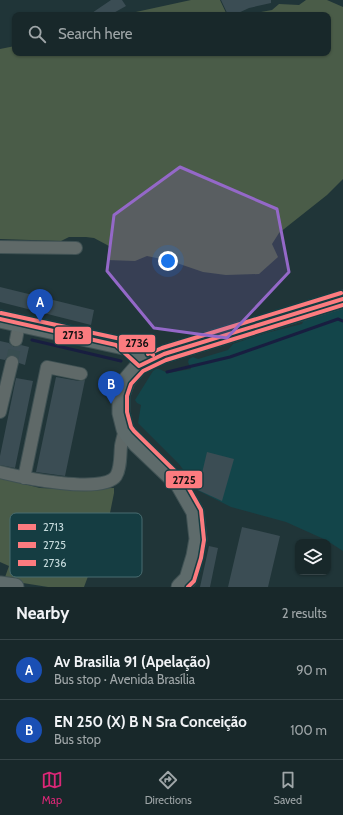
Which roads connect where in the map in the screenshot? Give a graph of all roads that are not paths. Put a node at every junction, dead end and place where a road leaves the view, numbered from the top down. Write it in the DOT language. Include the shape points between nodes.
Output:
graph roads {
  1 [pos="0,247"];
  2 [pos="76,248"];
  3 [pos="343,299"];
  4 [pos="0,319"];
  5 [pos="12,362"];
  6 [pos="145,363"];
  7 [pos="81,374"];
  8 [pos="0,412"];
  9 [pos="125,429"];
  10 [pos="0,472"];
  11 [pos="24,478"];
  12 [pos="0,585"];
  13 [pos="15,587"];
  14 [pos="180,587"];
  1 -- 2 [label="street"];
  3 -- 6 [label="main road" via="164,354"];
  4 -- 6 [label="main road" via="18,332 133,348"];
  5 -- 8 [label="street"];
  6 -- 9 [label="main road" via="126,381 121,395 121,413"];
  7 -- 11 [label="street" via="47,367"];
  9 -- 11 [label="street" via="119,468 112,481 79,484"];
  9 -- 14 [label="main road" via="179,484 195,512 198,539 195,556 188,579"];
  10 -- 11 [label="street"];
  12 -- 13 [label="main road"];
}
